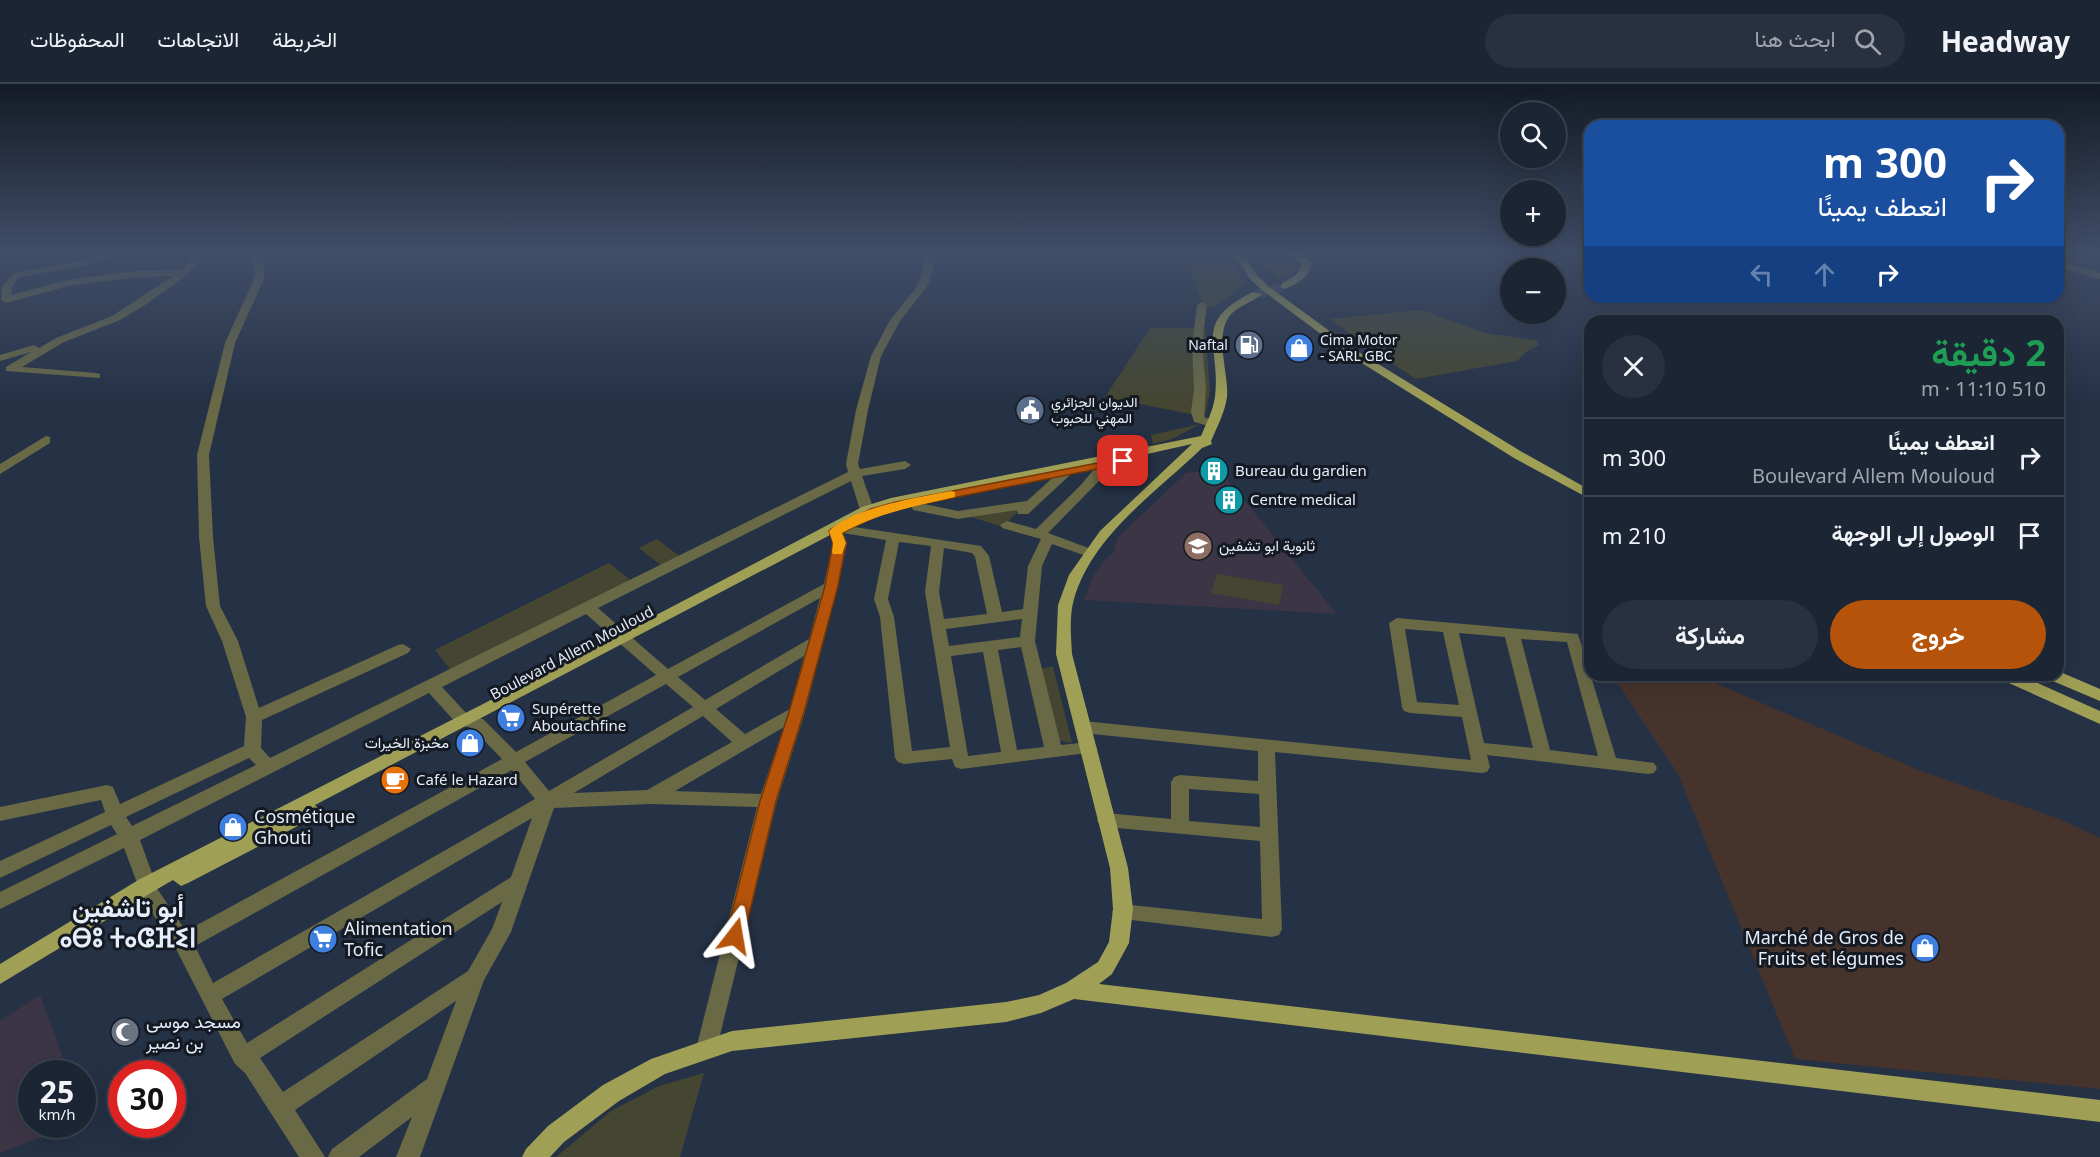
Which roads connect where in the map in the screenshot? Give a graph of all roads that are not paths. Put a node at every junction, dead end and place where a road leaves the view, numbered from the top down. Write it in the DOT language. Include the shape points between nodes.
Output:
graph roads {
  1 [pos="144,301"];
  2 [pos="249,301"];
  3 [pos="910,301"];
  4 [pos="1230,301"];
  5 [pos="1243,301"];
  6 [pos="1254,301"];
  7 [pos="1282,301"];
  8 [pos="1293,301"];
  9 [pos="1202,305"];
  10 [pos="60,340"];
  11 [pos="0,358"];
  12 [pos="1218,363"];
  13 [pos="96,376"];
  14 [pos="1213,423"];
  15 [pos="46,440"];
  16 [pos="1198,442"];
  17 [pos="905,465"];
  18 [pos="1104,465"];
  19 [pos="856,473"];
  20 [pos="1065,473"];
  21 [pos="3,474"];
  22 [pos="1584,481"];
  23 [pos="1584,492"];
  24 [pos="917,501"];
  25 [pos="1030,504"];
  26 [pos="862,520"];
  27 [pos="838,530"];
  28 [pos="1043,536"];
  29 [pos="893,537"];
  30 [pos="938,544"];
  31 [pos="1089,553"];
  32 [pos="831,586"];
  33 [pos="587,607"];
  34 [pos="1030,613"];
  35 [pos="995,616"];
  36 [pos="937,625"];
  37 [pos="1450,628"];
  38 [pos="1512,633"];
  39 [pos="625,642"];
  40 [pos="816,642"];
  41 [pos="1028,642"];
  42 [pos="989,645"];
  43 [pos="403,649"];
  44 [pos="941,652"];
  45 [pos="668,675"];
  46 [pos="1584,676"];
  47 [pos="2064,679"];
  48 [pos="1585,681"];
  49 [pos="2019,681"];
  50 [pos="2038,681"];
  51 [pos="432,686"];
  52 [pos="2100,695"];
  53 [pos="2100,706"];
  54 [pos="705,708"];
  55 [pos="797,712"];
  56 [pos="1469,712"];
  57 [pos="254,717"];
  58 [pos="2100,718"];
  59 [pos="470,722"];
  60 [pos="1083,727"];
  61 [pos="743,742"];
  62 [pos="1266,746"];
  63 [pos="1089,748"];
  64 [pos="1477,748"];
  65 [pos="252,749"];
  66 [pos="959,752"];
  67 [pos="1054,752"];
  68 [pos="1543,755"];
  69 [pos="1010,757"];
  70 [pos="514,761"];
  71 [pos="1609,763"];
  72 [pos="267,767"];
  73 [pos="1648,768"];
  74 [pos="1268,788"];
  75 [pos="650,797"];
  76 [pos="547,801"];
  77 [pos="768,801"];
  78 [pos="2,814"];
  79 [pos="115,816"];
  80 [pos="1107,820"];
  81 [pos="1180,827"];
  82 [pos="129,836"];
  83 [pos="1269,836"];
  84 [pos="0,870"];
  85 [pos="518,882"];
  86 [pos="149,889"];
  87 [pos="0,901"];
  88 [pos="1122,912"];
  89 [pos="183,943"];
  90 [pos="0,975"];
  91 [pos="475,977"];
  92 [pos="0,985"];
  93 [pos="1073,990"];
  94 [pos="209,996"];
  95 [pos="707,1049"];
  96 [pos="243,1057"];
  97 [pos="436,1086"];
  98 [pos="279,1108"];
  99 [pos="2100,1111"];
  100 [pos="313,1157"];
  101 [pos="340,1157"];
  102 [pos="408,1157"];
  103 [pos="534,1157"];
  1 -- 10 [label="street" via="116,318"];
  2 -- 57 [label="street" via="230,343 203,455 213,606 230,641"];
  3 -- 19 [label="street" via="876,356 852,464"];
  4 -- 12 [label="main road" via="1217,311 1212,322"];
  5 -- 12 [label="main road" via="1221,319"];
  6 -- 12 [label="main road" via="1232,315"];
  7 -- 23 [label="main road" via="1353,353"];
  8 -- 22 [label="main road" via="1355,345 1529,452"];
  9 -- 14 [label="street" via="1197,344 1197,412 1198,419"];
  10 -- 11 [label="street"];
  10 -- 13 [label="street" via="10,369"];
  12 -- 14 [label="main road" via="1221,395"];
  14 -- 16 [label="main road"];
  15 -- 21 [label="street"];
  16 -- 18 [label="main road, Boulevard Allem Mouloud"];
  16 -- 26 [label="main road, Boulevard Allem Mouloud" via="891,502"];
  16 -- 31 [label="main road"];
  17 -- 19 [label="street"];
  18 -- 20 [label="main road, Boulevard Allem Mouloud"];
  18 -- 28 [label="street" via="1102,473 1082,489"];
  19 -- 26 [label="street"];
  19 -- 33 [label="street"];
  20 -- 24 [label="main road, Boulevard Allem Mouloud"];
  20 -- 25 [label="street"];
  24 -- 25 [label="street" via="918,507 958,515"];
  24 -- 26 [label="main road, Boulevard Allem Mouloud"];
  25 -- 28 [label="street" via="1008,525"];
  26 -- 27 [label="main road, Boulevard Allem Mouloud"];
  26 -- 29 [label="street"];
  26 -- 39 [label="main road, Boulevard Allem Mouloud"];
  27 -- 32 [label="street" via="840,543"];
  27 -- 39 [label="main road, Boulevard Allem Mouloud"];
  28 -- 31 [label="street"];
  28 -- 34 [label="street"];
  29 -- 30 [label="street"];
  29 -- 66 [label="street" via="881,599 887,617 904,758"];
  30 -- 35 [label="street" via="972,548 981,553"];
  30 -- 36 [label="street" via="932,592"];
  31 -- 60 [label="main road" via="1067,598 1063,620 1064,654"];
  32 -- 40 [label="street"];
  32 -- 45 [label="street"];
  33 -- 39 [label="street"];
  33 -- 51 [label="street"];
  34 -- 35 [label="street"];
  34 -- 41 [label="street"];
  35 -- 36 [label="street"];
  36 -- 44 [label="street"];
  37 -- 38 [label="street"];
  37 -- 56 [label="street"];
  37 -- 56 [label="street" via="1397,623 1410,706"];
  38 -- 46 [label="street" via="1573,638"];
  38 -- 68 [label="street"];
  39 -- 45 [label="street"];
  39 -- 59 [label="main road, Boulevard Allem Mouloud"];
  40 -- 54 [label="street"];
  40 -- 55 [label="street"];
  41 -- 42 [label="street"];
  41 -- 67 [label="street"];
  42 -- 44 [label="street"];
  42 -- 69 [label="street"];
  43 -- 57 [label="street"];
  44 -- 66 [label="street"];
  45 -- 54 [label="street"];
  45 -- 70 [label="street"];
  47 -- 52 [label="main road"];
  48 -- 71 [label="street"];
  49 -- 58 [label="main road"];
  50 -- 53 [label="main road"];
  51 -- 59 [label="street"];
  51 -- 72 [label="street"];
  54 -- 61 [label="street"];
  54 -- 76 [label="street"];
  55 -- 61 [label="street"];
  55 -- 77 [label="street"];
  56 -- 64 [label="street"];
  57 -- 65 [label="street"];
  59 -- 70 [label="street"];
  59 -- 86 [label="main road, Boulevard Allem Mouloud" via="206,866"];
  60 -- 62 [label="street"];
  60 -- 63 [label="main road"];
  61 -- 75 [label="street"];
  62 -- 64 [label="street" via="1481,767"];
  62 -- 74 [label="street"];
  63 -- 67 [label="street"];
  63 -- 80 [label="main road"];
  64 -- 68 [label="street"];
  65 -- 72 [label="street"];
  65 -- 79 [label="street"];
  66 -- 69 [label="street" via="961,763"];
  67 -- 69 [label="street"];
  68 -- 71 [label="street"];
  70 -- 76 [label="street"];
  70 -- 89 [label="street"];
  71 -- 73 [label="street"];
  72 -- 82 [label="street"];
  74 -- 81 [label="street" via="1180,782"];
  74 -- 83 [label="street"];
  75 -- 76 [label="street"];
  75 -- 77 [label="street"];
  76 -- 85 [label="street"];
  76 -- 94 [label="street"];
  77 -- 95 [label="street"];
  78 -- 79 [label="street" via="107,792"];
  79 -- 82 [label="street"];
  79 -- 84 [label="street"];
  80 -- 81 [label="street"];
  80 -- 88 [label="main road" via="1119,868"];
  81 -- 83 [label="street"];
  82 -- 86 [label="street"];
  82 -- 87 [label="street"];
  83 -- 88 [label="street" via="1272,929"];
  85 -- 91 [label="street" via="501,932"];
  85 -- 96 [label="street"];
  86 -- 89 [label="street"];
  86 -- 90 [label="main road, Boulevard Allem Mouloud"];
  86 -- 92 [label="main road, Boulevard Allem Mouloud"];
  88 -- 93 [label="main road" via="1119,943 1105,968"];
  89 -- 94 [label="street"];
  91 -- 97 [label="street"];
  91 -- 98 [label="street"];
  93 -- 95 [label="main road" via="1041,1004 1005,1012 732,1041"];
  93 -- 99 [label="main road"];
  94 -- 96 [label="street"];
  95 -- 103 [label="main road" via="658,1066 611,1094 556,1134"];
  96 -- 98 [label="street"];
  97 -- 101 [label="street"];
  97 -- 102 [label="street"];
  98 -- 100 [label="street"];
}
